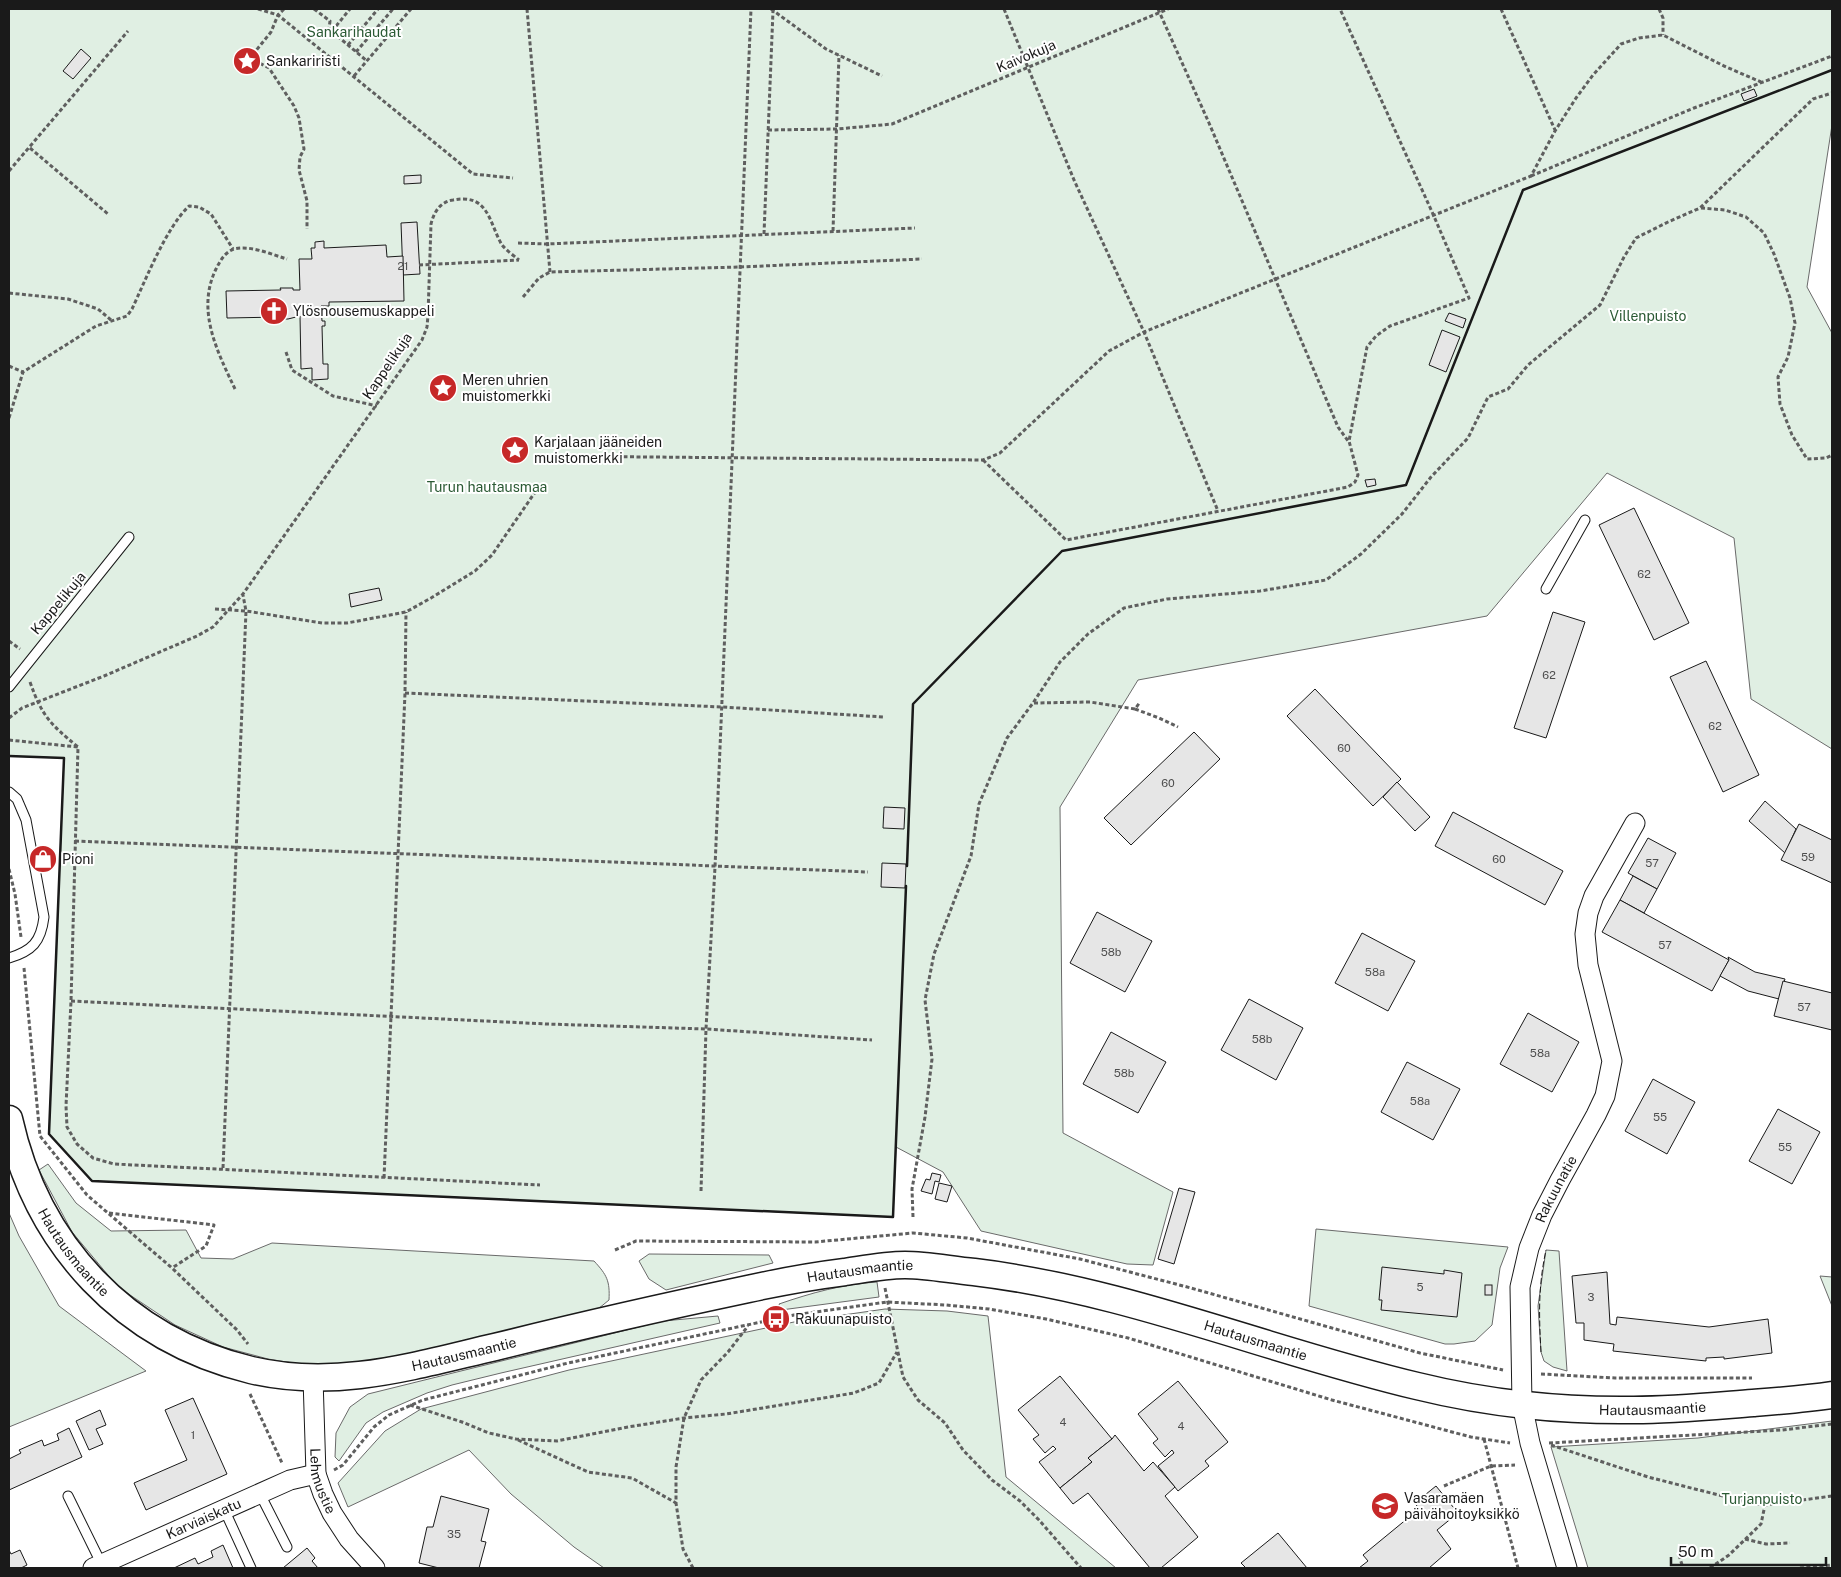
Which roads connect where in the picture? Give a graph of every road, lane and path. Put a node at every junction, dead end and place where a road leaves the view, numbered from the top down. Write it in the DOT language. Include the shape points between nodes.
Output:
graph roads {
  1 [pos="258,9"];
  2 [pos="273,9"];
  3 [pos="284,9"];
  4 [pos="314,9"];
  5 [pos="324,9"];
  6 [pos="350,9"];
  7 [pos="378,9"];
  8 [pos="393,9"];
  9 [pos="411,9"];
  10 [pos="527,9"];
  11 [pos="751,9"];
  12 [pos="1004,9"];
  13 [pos="1168,9"];
  14 [pos="1340,9"];
  15 [pos="1501,9"];
  16 [pos="1659,9"];
  17 [pos="772,10"];
  18 [pos="1159,10"];
  19 [pos="320,13"];
  20 [pos="278,15"];
  21 [pos="128,31"];
  22 [pos="332,31"];
  23 [pos="1663,35"];
  24 [pos="348,45"];
  25 [pos="356,52"];
  26 [pos="839,55"];
  27 [pos="1832,56"];
  28 [pos="367,61"];
  29 [pos="1027,68"];
  30 [pos="354,76"];
  31 [pos="882,76"];
  32 [pos="1761,82"];
  33 [pos="1832,93"];
  34 [pos="837,129"];
  35 [pos="768,130"];
  36 [pos="1555,131"];
  37 [pos="29,148"];
  38 [pos="9,171"];
  39 [pos="1531,176"];
  40 [pos="513,178"];
  41 [pos="1700,208"];
  42 [pos="108,214"];
  43 [pos="1433,214"];
  44 [pos="915,228"];
  45 [pos="307,229"];
  46 [pos="833,231"];
  47 [pos="764,234"];
  48 [pos="741,236"];
  49 [pos="518,243"];
  50 [pos="548,244"];
  51 [pos="233,249"];
  52 [pos="922,258"];
  53 [pos="286,259"];
  54 [pos="419,264"];
  55 [pos="430,264"];
  56 [pos="740,267"];
  57 [pos="550,272"];
  58 [pos="1275,279"];
  59 [pos="9,293"];
  60 [pos="523,297"];
  61 [pos="111,320"];
  62 [pos="1144,332"];
  63 [pos="286,352"];
  64 [pos="9,366"];
  65 [pos="24,372"];
  66 [pos="235,389"];
  67 [pos="377,406"];
  68 [pos="9,418"];
  69 [pos="1349,441"];
  70 [pos="1832,455"];
  71 [pos="538,456"];
  72 [pos="733,457"];
  73 [pos="983,460"];
  74 [pos="540,485"];
  75 [pos="1218,511"];
  76 [pos="1585,520"];
  77 [pos="129,537"];
  78 [pos="1546,589"];
  79 [pos="242,594"];
  80 [pos="215,609"];
  81 [pos="230,610"];
  82 [pos="246,611"];
  83 [pos="406,612"];
  84 [pos="24,666"];
  85 [pos="9,687"];
  86 [pos="405,693"];
  87 [pos="37,702"];
  88 [pos="1140,702"];
  89 [pos="1033,704"];
  90 [pos="722,707"];
  91 [pos="1135,709"];
  92 [pos="884,716"];
  93 [pos="9,718"];
  94 [pos="1178,728"];
  95 [pos="9,740"];
  96 [pos="78,748"];
  97 [pos="9,792"];
  98 [pos="1635,823"];
  99 [pos="75,841"];
  100 [pos="235,847"];
  101 [pos="398,853"];
  102 [pos="715,867"];
  103 [pos="9,869"];
  104 [pos="868,872"];
  105 [pos="22,954"];
  106 [pos="9,958"];
  107 [pos="71,1001"];
  108 [pos="229,1008"];
  109 [pos="392,1016"];
  110 [pos="706,1029"];
  111 [pos="872,1040"];
  112 [pos="9,1119"];
  113 [pos="223,1168"];
  114 [pos="384,1178"];
  115 [pos="540,1185"];
  116 [pos="701,1191"];
  117 [pos="913,1217"];
  118 [pos="172,1268"];
  119 [pos="887,1302"];
  120 [pos="748,1325"];
  121 [pos="898,1352"];
  122 [pos="1546,1375"];
  123 [pos="313,1378"];
  124 [pos="1758,1378"];
  125 [pos="1832,1395"];
  126 [pos="1522,1404"];
  127 [pos="410,1405"];
  128 [pos="684,1418"];
  129 [pos="1832,1424"];
  130 [pos="516,1439"];
  131 [pos="1484,1439"];
  132 [pos="1508,1443"];
  133 [pos="1516,1465"];
  134 [pos="1491,1466"];
  135 [pos="316,1474"];
  136 [pos="1444,1486"];
  137 [pos="260,1494"];
  138 [pos="68,1496"];
  139 [pos="1832,1496"];
  140 [pos="676,1503"];
  141 [pos="1765,1505"];
  142 [pos="224,1510"];
  143 [pos="1746,1539"];
  144 [pos="1790,1544"];
  145 [pos="287,1547"];
  146 [pos="1679,1555"];
  147 [pos="1832,1565"];
  148 [pos="98,1566"];
  149 [pos="251,1568"];
  150 [pos="375,1568"];
  151 [pos="693,1568"];
  152 [pos="1081,1568"];
  153 [pos="1518,1568"];
  154 [pos="1567,1568"];
  155 [pos="1683,1568"];
  156 [pos="1710,1568"];
  157 [pos="1800,1568"];
  1 -- 20 [label="path"];
  2 -- 20 [label="path"];
  3 -- 20 [label="path"];
  4 -- 19 [label="path"];
  5 -- 19 [label="path"];
  6 -- 22 [label="path"];
  7 -- 24 [label="path"];
  8 -- 25 [label="path"];
  9 -- 28 [label="path"];
  10 -- 50 [label="path"];
  11 -- 48 [label="path"];
  12 -- 29 [label="path"];
  13 -- 18 [label="path, Kaivokuja"];
  14 -- 43 [label="path"];
  15 -- 36 [label="path"];
  16 -- 23 [label="path" via="1663,18"];
  17 -- 26 [label="path"];
  17 -- 35 [label="path"];
  18 -- 29 [label="path, Kaivokuja"];
  18 -- 58 [label="path"];
  19 -- 22 [label="path" via="330,21 329,29"];
  20 -- 30 [label="path"];
  20 -- 45 [label="path" via="270,32 250,58 269,68 299,118 304,149 299,170 307,200"];
  21 -- 37 [label="path"];
  22 -- 24 [label="path"];
  23 -- 32 [label="path"];
  23 -- 36 [label="path" via="1622,44 1593,75"];
  24 -- 25 [label="path"];
  25 -- 28 [label="path"];
  26 -- 31 [label="path"];
  26 -- 34 [label="path"];
  27 -- 32 [label="path"];
  28 -- 30 [label="path"];
  29 -- 34 [label="path, Kaivokuja" via="892,124"];
  29 -- 62 [label="path"];
  30 -- 40 [label="path" via="473,174"];
  32 -- 39 [label="path"];
  33 -- 41 [label="path" via="1813,99"];
  34 -- 35 [label="path, Kaivokuja"];
  34 -- 46 [label="path"];
  35 -- 47 [label="path"];
  36 -- 39 [label="path"];
  37 -- 38 [label="path"];
  37 -- 42 [label="path"];
  39 -- 43 [label="path"];
  41 -- 70 [label="path" via="1725,210 1746,217 1764,233 1790,298 1796,323 1788,357 1778,377 1780,404 1792,435 1807,458"];
  41 -- 89 [label="path" via="1636,238 1600,305 1528,365 1508,389 1488,397 1468,438 1402,514 1340,570 1326,580 1124,608 1088,634 1060,662"];
  43 -- 58 [label="path"];
  43 -- 69 [label="path" via="1469,298 1390,326 1376,336 1368,347"];
  44 -- 46 [label="path"];
  46 -- 47 [label="path"];
  47 -- 48 [label="path"];
  48 -- 50 [label="path"];
  48 -- 56 [label="path"];
  49 -- 50 [label="path"];
  50 -- 57 [label="path"];
  51 -- 53 [label="path" via="245,248"];
  51 -- 61 [label="path" via="211,214 189,206 169,232 132,309 127,316"];
  51 -- 66 [label="path" via="225,254 215,272 207,303 213,339"];
  52 -- 56 [label="path"];
  54 -- 55 [label="path"];
  55 -- 55 [label="path, Kappelikuja" via="519,260 502,245 482,206 457,199 442,204 433,215"];
  55 -- 67 [label="path, Kappelikuja" via="427,327 422,340"];
  56 -- 57 [label="path"];
  56 -- 72 [label="path"];
  57 -- 60 [label="path" via="539,278"];
  58 -- 62 [label="path"];
  58 -- 69 [label="path" via="1338,427"];
  59 -- 61 [label="path" via="68,299 98,309"];
  61 -- 65 [label="path" via="96,326"];
  62 -- 73 [label="path" via="1109,351 1000,454"];
  62 -- 75 [label="path"];
  63 -- 67 [label="path" via="292,370 333,396"];
  64 -- 65 [label="path"];
  65 -- 68 [label="path"];
  67 -- 79 [label="path, Kappelikuja"];
  69 -- 75 [label="path" via="1358,475 1348,487"];
  71 -- 72 [label="path"];
  72 -- 73 [label="path"];
  72 -- 90 [label="path"];
  73 -- 75 [label="path" via="1066,540"];
  74 -- 83 [label="path" via="492,555 475,571"];
  76 -- 78 [label="lane"];
  77 -- 84 [label="lane, Kappelikuja"];
  79 -- 81 [label="path, Kappelikuja"];
  79 -- 82 [label="path"];
  80 -- 81 [label="path"];
  81 -- 82 [label="path"];
  81 -- 87 [label="path, Kappelikuja" via="197,636"];
  82 -- 83 [label="path" via="322,623 347,623"];
  82 -- 100 [label="path"];
  83 -- 86 [label="path"];
  84 -- 85 [label="lane, Kappelikuja"];
  84 -- 87 [label="path"];
  86 -- 90 [label="path"];
  86 -- 101 [label="path"];
  87 -- 93 [label="path, Kappelikuja"];
  87 -- 96 [label="path" via="52,725"];
  88 -- 91 [label="path"];
  89 -- 91 [label="path" via="1090,702"];
  89 -- 117 [label="path" via="1007,738 979,804 970,856 934,954 925,1000 932,1059 912,1189"];
  90 -- 92 [label="path"];
  90 -- 102 [label="path"];
  91 -- 94 [label="path"];
  95 -- 96 [label="path"];
  96 -- 99 [label="path"];
  97 -- 105 [label="lane" via="17,799 26,820 44,918 36,943"];
  98 -- 126 [label="street, Rakuunatie" via="1594,896 1588,913 1585,934 1588,965 1612,1061 1605,1096 1542,1215 1524,1266 1520,1287"];
  99 -- 100 [label="path"];
  99 -- 107 [label="path"];
  100 -- 101 [label="path"];
  100 -- 108 [label="path"];
  101 -- 102 [label="path"];
  101 -- 109 [label="path"];
  102 -- 104 [label="path"];
  102 -- 110 [label="path"];
  103 -- 105 [label="path"];
  105 -- 106 [label="lane"];
  105 -- 118 [label="path" via="40,1136 87,1195 109,1213 214,1225 206,1246"];
  107 -- 108 [label="path"];
  107 -- 113 [label="path" via="67,1127 78,1144 93,1158 114,1164"];
  108 -- 109 [label="path"];
  108 -- 113 [label="path"];
  109 -- 110 [label="path"];
  109 -- 114 [label="path"];
  110 -- 111 [label="path"];
  110 -- 116 [label="path"];
  112 -- 123 [label="street, Hautausmaantie" via="25,1174 42,1212 83,1270 118,1305 156,1330 212,1357 248,1369"];
  113 -- 114 [label="path"];
  114 -- 115 [label="path"];
  119 -- 120 [label="path"];
  119 -- 121 [label="path"];
  119 -- 131 [label="path" via="946,1304 1046,1319 1128,1338 1332,1400"];
  120 -- 127 [label="path" via="568,1363"];
  120 -- 128 [label="path" via="701,1380"];
  121 -- 128 [label="path" via="879,1383 854,1393"];
  121 -- 152 [label="path" via="903,1377 918,1400 945,1423 963,1450 1039,1520"];
  122 -- 124 [label="path"];
  123 -- 126 [label="street, Hautausmaantie" via="390,1372 760,1286 905,1265 1003,1276 1060,1287 1189,1320 1419,1387"];
  123 -- 135 [label="street, Lehmustie"];
  125 -- 126 [label="street, Hautausmaantie" via="1636,1410"];
  126 -- 154 [label="street, Rakuunatie" via="1530,1443"];
  127 -- 130 [label="path" via="489,1434"];
  127 -- 135 [label="path" via="374,1427 335,1470"];
  128 -- 130 [label="path" via="557,1441"];
  128 -- 140 [label="path" via="676,1467"];
  129 -- 141 [label="path" via="1782,1430 1548,1443 1648,1477"];
  130 -- 140 [label="path" via="588,1472 632,1478"];
  131 -- 132 [label="path"];
  131 -- 134 [label="path"];
  133 -- 134 [label="path"];
  134 -- 136 [label="path"];
  134 -- 153 [label="path"];
  135 -- 137 [label="street, Karviaiskatu" via="290,1480"];
  135 -- 150 [label="street, Lehmustie" via="332,1514"];
  137 -- 142 [label="street, Karviaiskatu"];
  137 -- 145 [label="lane"];
  138 -- 148 [label="lane"];
  139 -- 141 [label="path"];
  140 -- 151 [label="path" via="682,1549"];
  141 -- 143 [label="path" via="1761,1524"];
  142 -- 148 [label="street, Karviaiskatu"];
  142 -- 149 [label="lane"];
  143 -- 144 [label="path" via="1766,1544"];
  143 -- 156 [label="path"];
  146 -- 155 [label="path"];
  147 -- 157 [label="path"];
}
